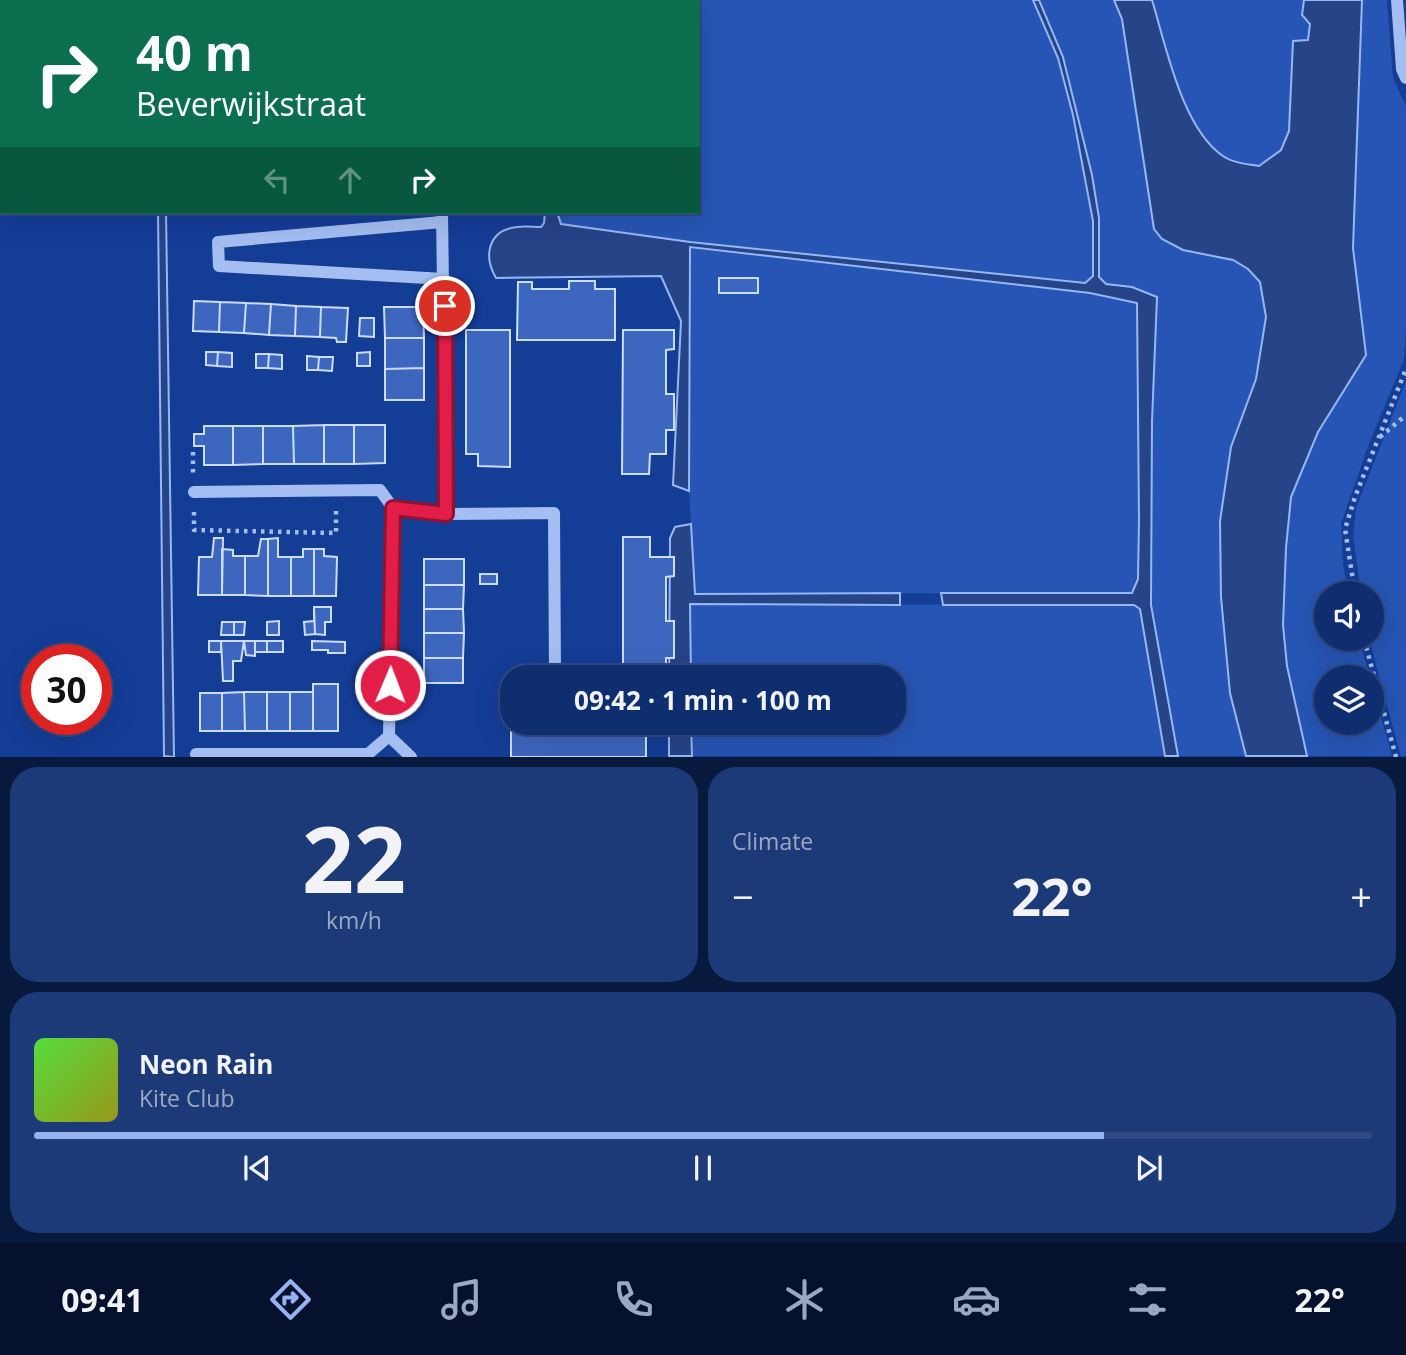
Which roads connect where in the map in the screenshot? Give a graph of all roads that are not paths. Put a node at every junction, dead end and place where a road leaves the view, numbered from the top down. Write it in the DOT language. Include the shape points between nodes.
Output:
graph roads {
  1 [pos="1397,0"];
  2 [pos="1406,78"];
  3 [pos="442,217"];
  4 [pos="444,279"];
  5 [pos="194,492"];
  6 [pos="393,508"];
  7 [pos="446,514"];
  8 [pos="555,665"];
  9 [pos="389,736"];
  10 [pos="196,754"];
  11 [pos="411,757"];
  1 -- 2 [label="street"];
  3 -- 4 [label="street"];
  3 -- 4 [label="street" via="218,242 219,266"];
  4 -- 7 [label="street"];
  5 -- 6 [label="street" via="380,490"];
  6 -- 7 [label="street"];
  6 -- 9 [label="street"];
  7 -- 8 [label="street" via="554,513"];
  9 -- 10 [label="street" via="368,754"];
  9 -- 11 [label="street"];
}
